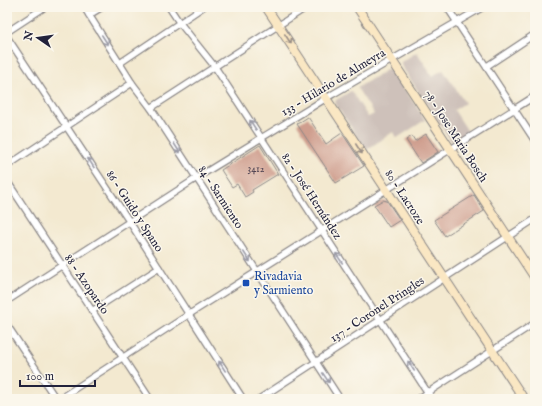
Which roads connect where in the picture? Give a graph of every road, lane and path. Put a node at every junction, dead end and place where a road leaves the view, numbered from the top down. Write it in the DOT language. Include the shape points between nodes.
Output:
graph roads {
  1 [pos="45,7"];
  2 [pos="84,7"];
  3 [pos="102,7"];
  4 [pos="169,7"];
  5 [pos="203,7"];
  6 [pos="266,7"];
  7 [pos="307,7"];
  8 [pos="357,7"];
  9 [pos="447,7"];
  10 [pos="483,7"];
  11 [pos="89,15"];
  12 [pos="179,22"];
  13 [pos="457,22"];
  14 [pos="279,25"];
  15 [pos="7,32"];
  16 [pos="535,34"];
  17 [pos="7,37"];
  18 [pos="392,60"];
  19 [pos="120,62"];
  20 [pos="487,66"];
  21 [pos="215,67"];
  22 [pos="132,83"];
  23 [pos="535,96"];
  24 [pos="326,98"];
  25 [pos="151,108"];
  26 [pos="514,109"];
  27 [pos="66,126"];
  28 [pos="261,138"];
  29 [pos="535,141"];
  30 [pos="450,150"];
  31 [pos="7,166"];
  32 [pos="196,178"];
  33 [pos="7,181"];
  34 [pos="386,190"];
  35 [pos="535,219"];
  36 [pos="129,221"];
  37 [pos="322,231"];
  38 [pos="507,237"];
  39 [pos="61,266"];
  40 [pos="159,268"];
  41 [pos="257,272"];
  42 [pos="444,278"];
  43 [pos="535,278"];
  44 [pos="7,301"];
  45 [pos="92,311"];
  46 [pos="188,315"];
  47 [pos="381,320"];
  48 [pos="535,323"];
  49 [pos="7,325"];
  50 [pos="492,351"];
  51 [pos="122,358"];
  52 [pos="316,362"];
  53 [pos="428,393"];
  54 [pos="58,399"];
  55 [pos="150,399"];
  56 [pos="243,399"];
  57 [pos="259,399"];
  58 [pos="340,399"];
  59 [pos="418,399"];
  60 [pos="432,399"];
  61 [pos="524,399"];
  1 -- 15 [label="street"];
  2 -- 11 [label="street, 84 - Sarmiento"];
  3 -- 11 [label="street"];
  4 -- 12 [label="street, 82 - José Hernández"];
  5 -- 12 [label="street"];
  6 -- 14 [label="street, 80 - Lacroze"];
  7 -- 14 [label="street"];
  8 -- 18 [label="street, 78 - Jose Maria Bosch"];
  9 -- 13 [label="street"];
  10 -- 13 [label="street, 133 - Hilario de Almeyra"];
  11 -- 19 [label="street, 84 - Sarmiento, one-way"];
  12 -- 19 [label="street"];
  12 -- 21 [label="street, 82 - José Hernández"];
  13 -- 18 [label="street, 133 - Hilario de Almeyra"];
  13 -- 20 [label="street"];
  14 -- 21 [label="street"];
  14 -- 24 [label="street, 80 - Lacroze, one-way"];
  16 -- 20 [label="street"];
  17 -- 27 [label="street, 86 - Guido y Spano"];
  18 -- 24 [label="street, 133 - Hilario de Almeyra"];
  18 -- 30 [label="street, 78 - Jose Maria Bosch"];
  19 -- 22 [label="street, 84 - Sarmiento"];
  20 -- 26 [label="street"];
  21 -- 25 [label="street"];
  28 -- 21 [label="street, 82 - José Hernández, one-way"];
  22 -- 25 [label="street, 84 - Sarmiento"];
  22 -- 27 [label="street"];
  23 -- 26 [label="street"];
  24 -- 28 [label="street, 133 - Hilario de Almeyra"];
  24 -- 34 [label="street, 80 - Lacroze, one-way"];
  25 -- 32 [label="street, 84 - Sarmiento, one-way"];
  26 -- 29 [label="street"];
  26 -- 30 [label="street"];
  27 -- 31 [label="street"];
  36 -- 27 [label="street, 86 - Guido y Spano, one-way"];
  28 -- 32 [label="street, 133 - Hilario de Almeyra"];
  28 -- 37 [label="street, 82 - José Hernández"];
  30 -- 34 [label="street"];
  30 -- 38 [label="street, 78 - Jose Maria Bosch"];
  32 -- 36 [label="street, 133 - Hilario de Almeyra"];
  32 -- 41 [label="street, 84 - Sarmiento, one-way"];
  33 -- 39 [label="street, 88 - Azopardo"];
  34 -- 37 [label="street"];
  34 -- 42 [label="street, 80 - Lacroze"];
  35 -- 38 [label="street, 137 - Coronel Pringles"];
  36 -- 39 [label="street, 133 - Hilario de Almeyra"];
  36 -- 40 [label="street, 86 - Guido y Spano"];
  37 -- 41 [label="street"];
  47 -- 37 [label="street, 82 - José Hernández, one-way"];
  38 -- 42 [label="street, 137 - Coronel Pringles"];
  38 -- 43 [label="street, 78 - Jose Maria Bosch"];
  39 -- 44 [label="street, 133 - Hilario de Almeyra"];
  39 -- 45 [label="street, 88 - Azopardo"];
  40 -- 45 [label="street"];
  40 -- 46 [label="street, 86 - Guido y Spano"];
  41 -- 46 [label="street"];
  41 -- 52 [label="street, 84 - Sarmiento"];
  42 -- 47 [label="street, 137 - Coronel Pringles"];
  42 -- 50 [label="street, 80 - Lacroze"];
  45 -- 51 [label="street, 88 - Azopardo"];
  46 -- 51 [label="street"];
  56 -- 46 [label="street, 86 - Guido y Spano, one-way"];
  47 -- 52 [label="street, 137 - Coronel Pringles"];
  53 -- 47 [label="street, 82 - José Hernández, one-way"];
  48 -- 50 [label="street"];
  49 -- 54 [label="street"];
  50 -- 53 [label="street"];
  50 -- 61 [label="street, 80 - Lacroze"];
  51 -- 54 [label="street"];
  51 -- 55 [label="street, 88 - Azopardo"];
  52 -- 57 [label="street, 137 - Coronel Pringles"];
  52 -- 58 [label="street, 84 - Sarmiento, one-way"];
  53 -- 59 [label="street"];
  53 -- 60 [label="street, 82 - José Hernández"];
}
